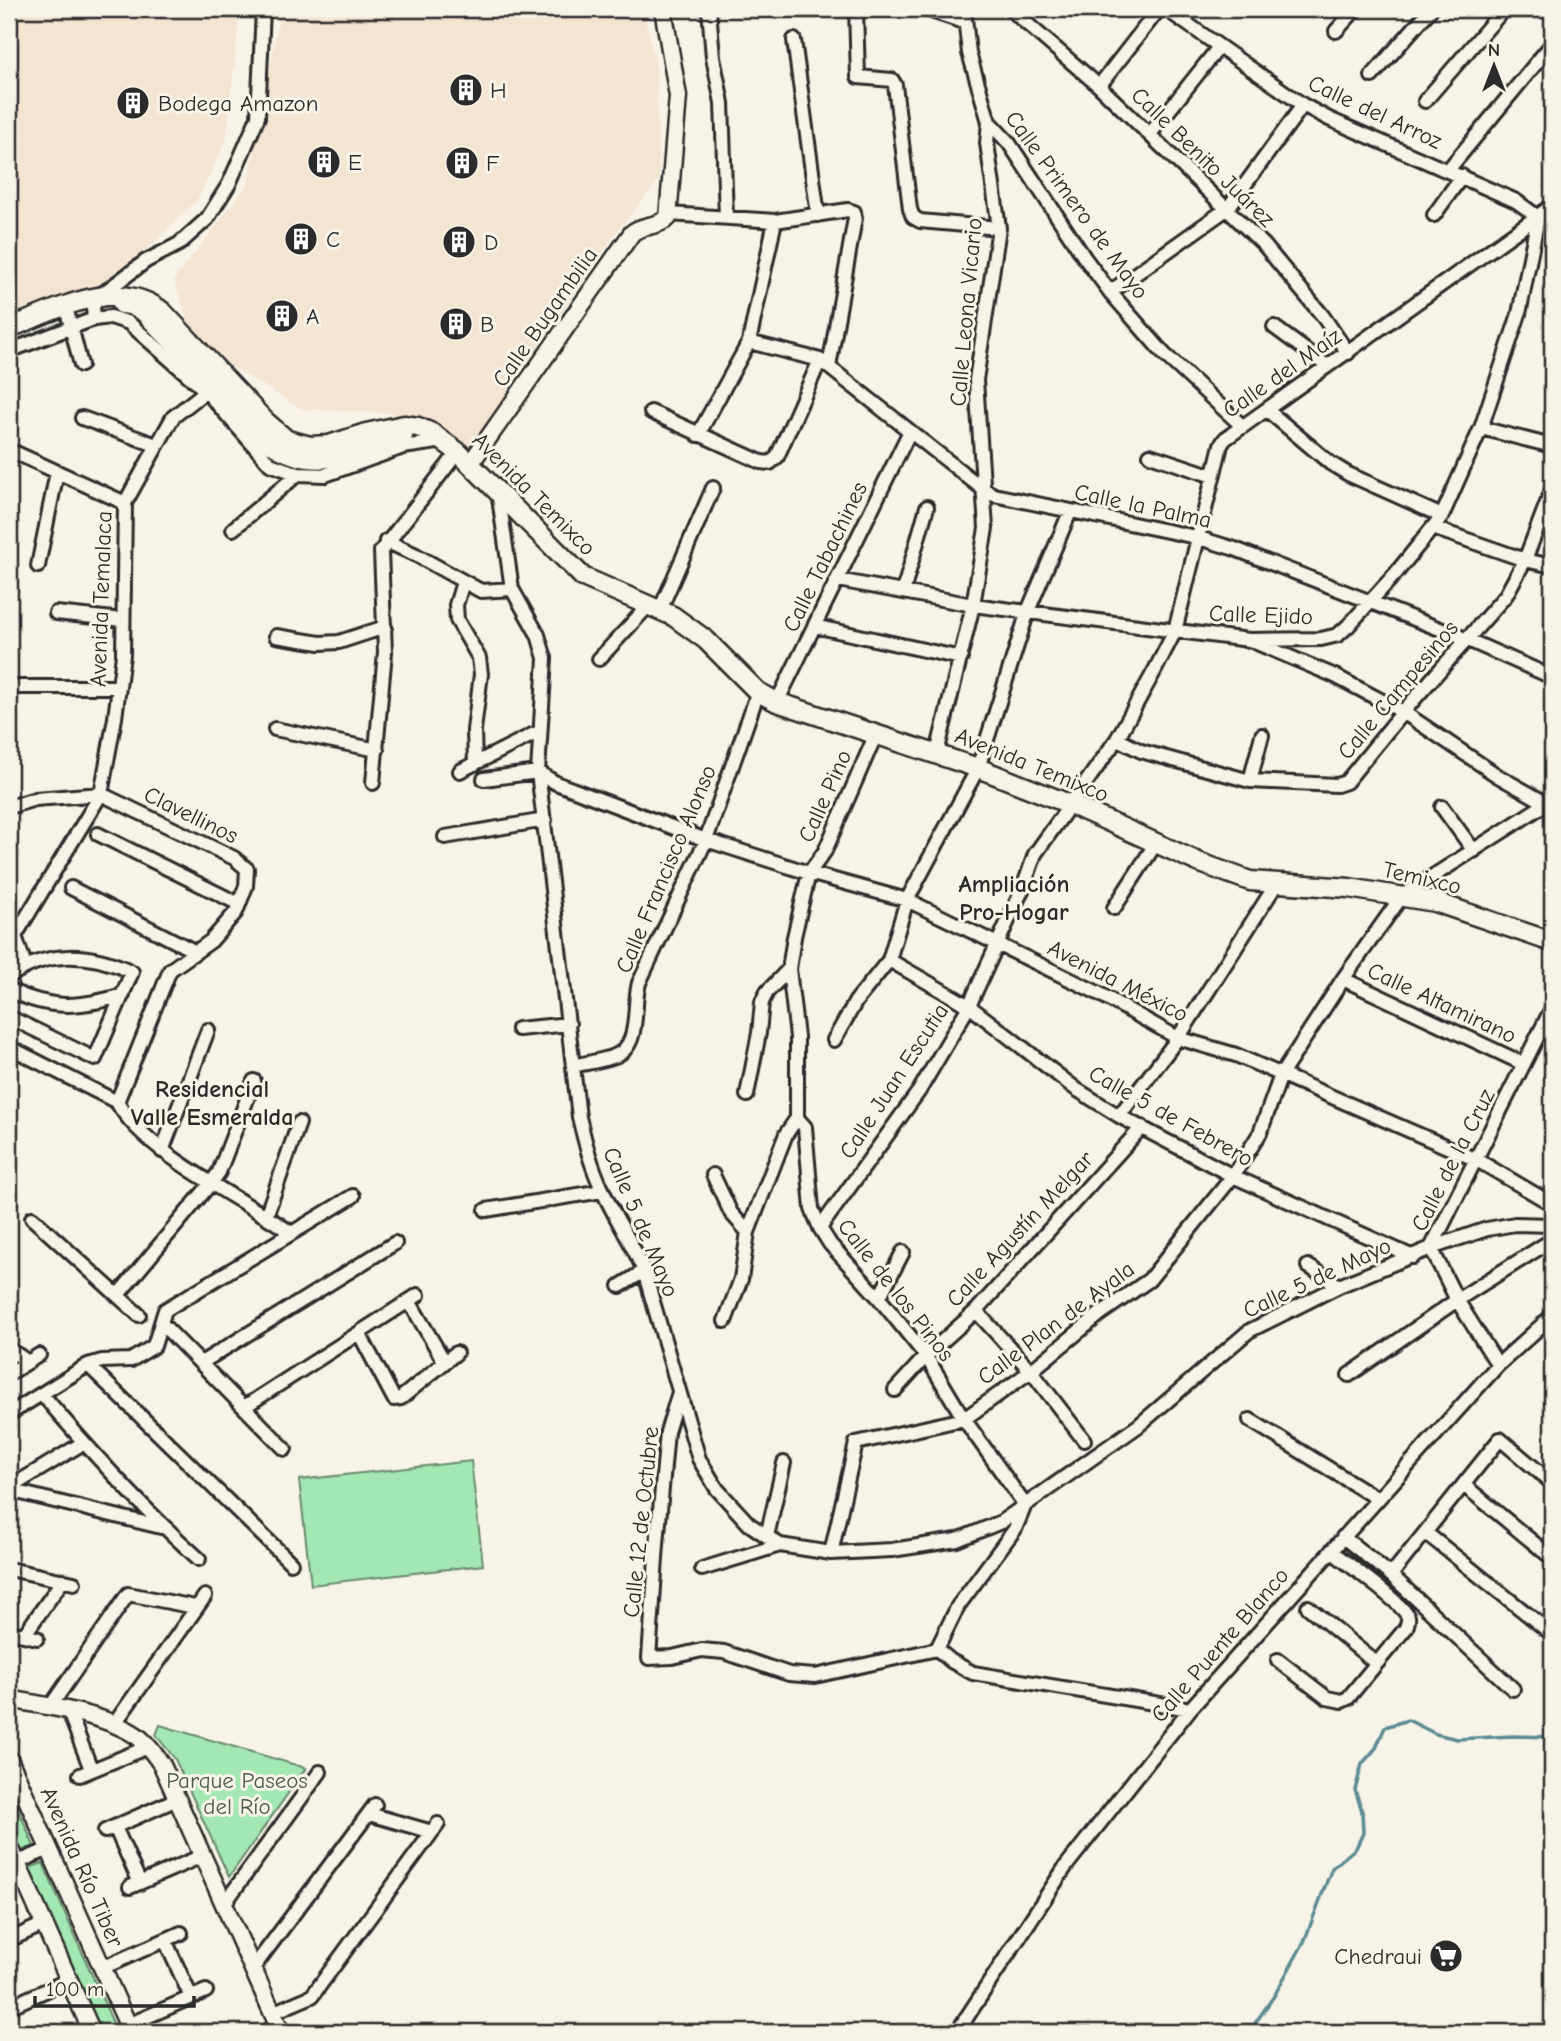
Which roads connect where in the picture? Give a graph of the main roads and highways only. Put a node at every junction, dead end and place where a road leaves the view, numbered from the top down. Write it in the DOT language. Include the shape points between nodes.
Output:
graph roads {
  1 [pos="95,308"];
  2 [pos="9,328"];
  3 [pos="9,337"];
  4 [pos="451,447"];
  5 [pos="1277,883"];
  6 [pos="1552,942"];
  1 -- 2 [label="main road"];
  1 -- 3 [label="main road" via="70,321"];
  1 -- 4 [label="main road" via="130,305 149,318 284,453 302,459 333,458 402,436"];
  1 -- 4 [label="main road" via="107,295 150,301 287,440 329,445 404,425"];
  4 -- 5 [label="main road, Avenida Temixco" via="583,578 673,616 706,639 758,692 978,768 1226,873"];
  5 -- 6 [label="main road, Temixco" via="1349,888 1435,902"];
}
